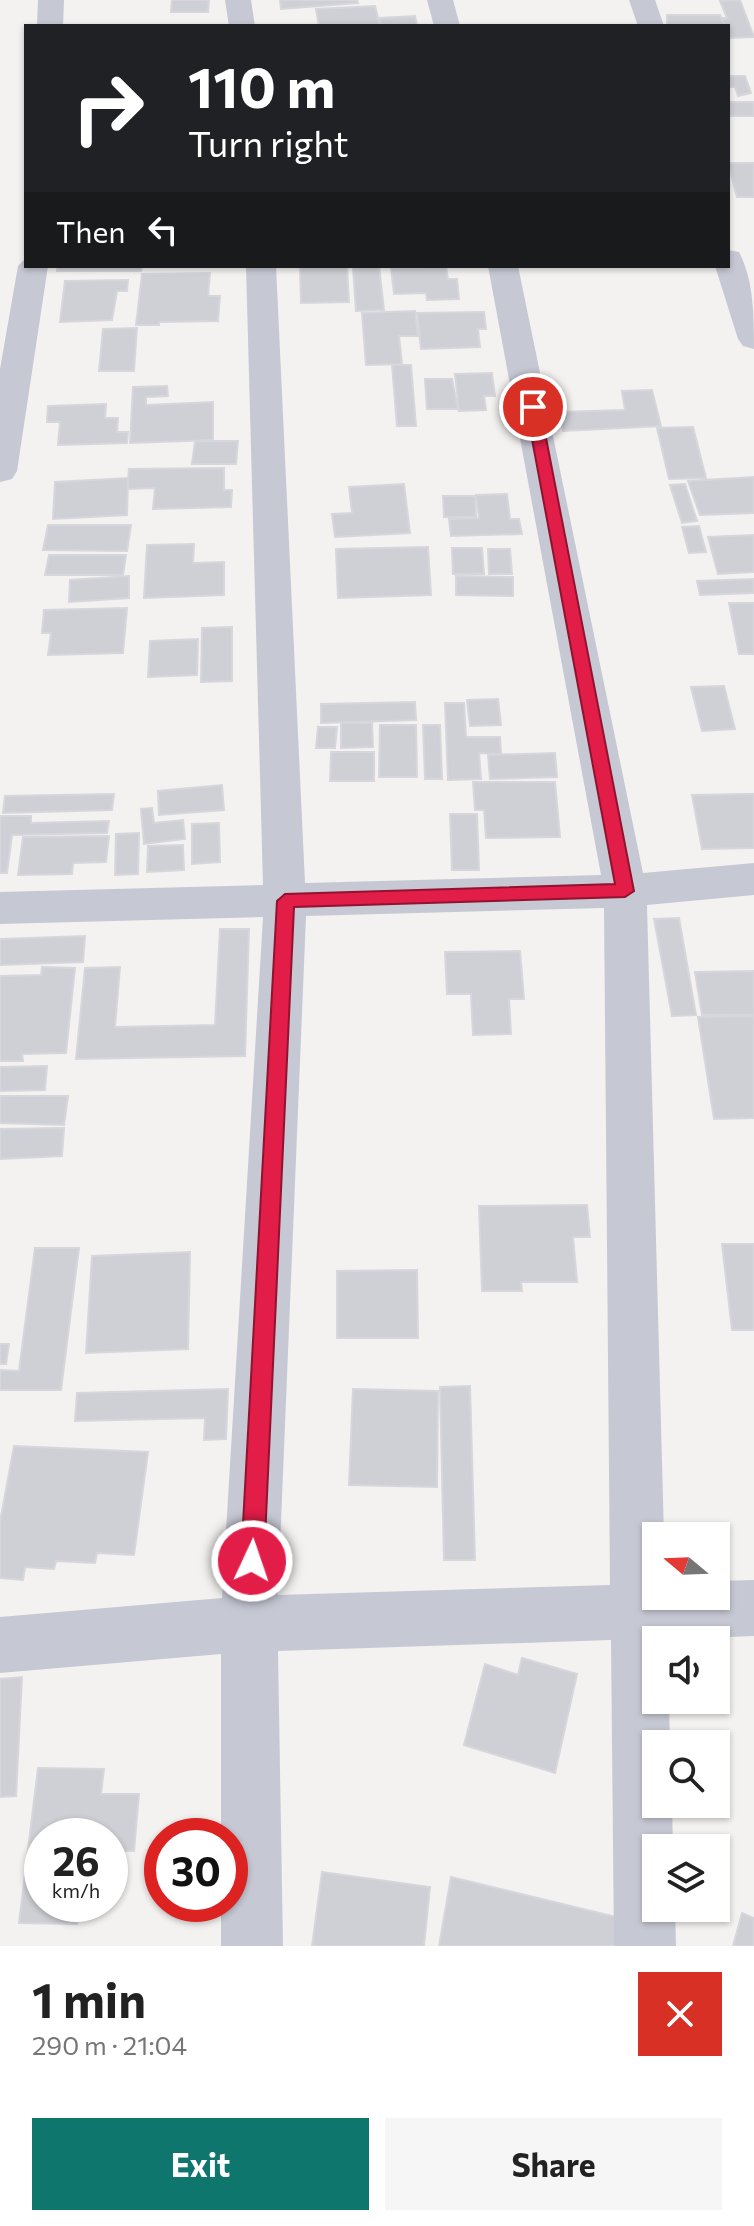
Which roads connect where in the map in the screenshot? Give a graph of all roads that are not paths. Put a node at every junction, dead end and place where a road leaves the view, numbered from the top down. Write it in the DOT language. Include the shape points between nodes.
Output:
graph roads {
  1 [pos="51,0"];
  2 [pos="238,0"];
  3 [pos="440,0"];
  4 [pos="642,0"];
  5 [pos="50,24"];
  6 [pos="242,24"];
  7 [pos="446,24"];
  8 [pos="650,24"];
  9 [pos="730,265"];
  10 [pos="33,268"];
  11 [pos="261,268"];
  12 [pos="503,268"];
  13 [pos="754,339"];
  14 [pos="0,471"];
  15 [pos="754,879"];
  16 [pos="625,891"];
  17 [pos="285,901"];
  18 [pos="0,908"];
  19 [pos="754,1608"];
  20 [pos="637,1609"];
  21 [pos="249,1624"];
  22 [pos="0,1645"];
  23 [pos="252,1946"];
  24 [pos="645,1946"];
  1 -- 5 [label="street"];
  2 -- 6 [label="street"];
  3 -- 7 [label="street"];
  4 -- 8 [label="street"];
  9 -- 13 [label="street"];
  10 -- 14 [label="street"];
  11 -- 17 [label="street"];
  12 -- 16 [label="street"];
  15 -- 16 [label="street"];
  16 -- 17 [label="street"];
  16 -- 20 [label="street"];
  17 -- 18 [label="street"];
  17 -- 21 [label="street"];
  19 -- 20 [label="street"];
  20 -- 21 [label="street"];
  20 -- 24 [label="street"];
  21 -- 22 [label="street"];
  21 -- 23 [label="street"];
}
